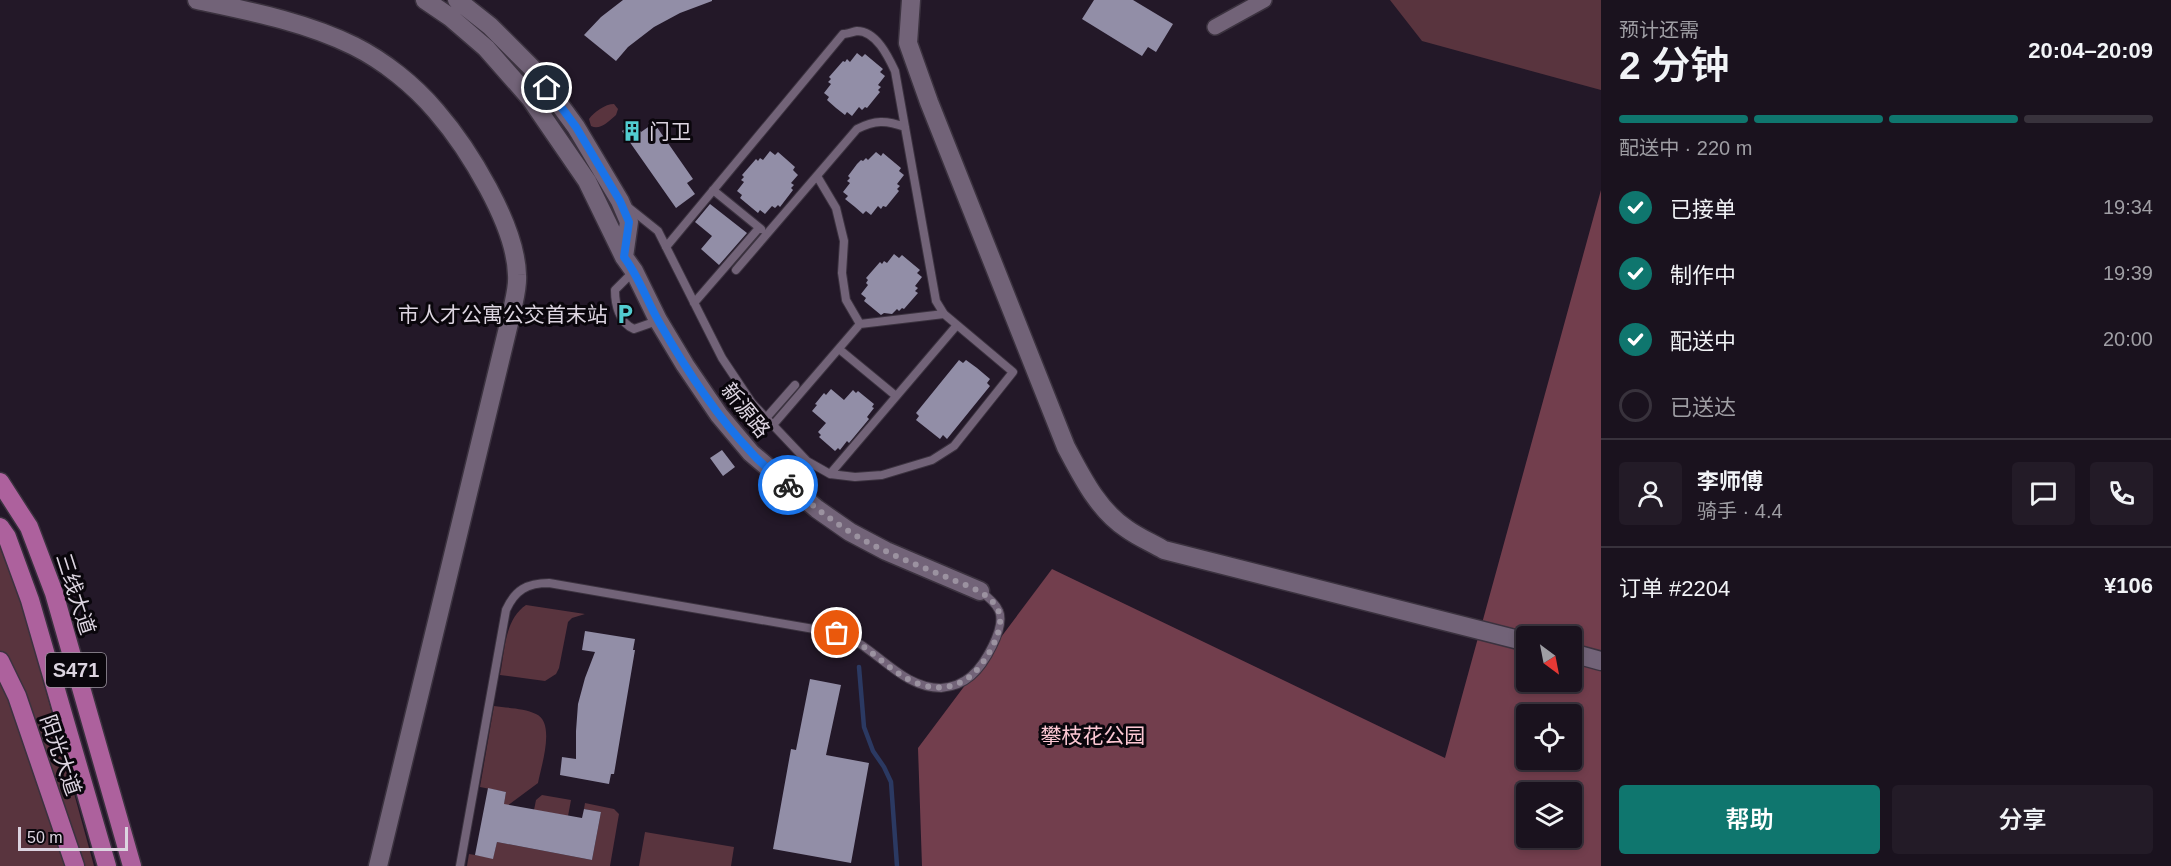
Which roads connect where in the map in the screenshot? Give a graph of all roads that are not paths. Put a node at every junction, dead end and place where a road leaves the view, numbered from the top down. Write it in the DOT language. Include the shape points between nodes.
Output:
graph roads {
  1 [pos="197,0"];
  2 [pos="425,0"];
  3 [pos="457,0"];
  4 [pos="911,0"];
  5 [pos="1264,0"];
  6 [pos="1215,27"];
  7 [pos="905,127"];
  8 [pos="817,176"];
  9 [pos="713,190"];
  10 [pos="620,201"];
  11 [pos="759,228"];
  12 [pos="766,234"];
  13 [pos="666,247"];
  14 [pos="629,264"];
  15 [pos="736,270"];
  16 [pos="694,303"];
  17 [pos="944,314"];
  18 [pos="658,320"];
  19 [pos="860,324"];
  20 [pos="957,325"];
  21 [pos="839,349"];
  22 [pos="795,384"];
  23 [pos="896,396"];
  24 [pos="766,418"];
  25 [pos="773,425"];
  26 [pos="830,474"];
  27 [pos="0,482"];
  28 [pos="0,527"];
  29 [pos="980,591"];
  30 [pos="1516,639"];
  31 [pos="1582,656"];
  32 [pos="0,661"];
  33 [pos="1601,661"];
  34 [pos="75,866"];
  35 [pos="107,866"];
  36 [pos="132,866"];
  37 [pos="378,866"];
  38 [pos="460,866"];
  1 -- 37 [label="street" via="302,26 355,46 399,75 436,111 465,151 500,209 512,243 517,276 512,311"];
  2 -- 14 [label="street, 新源路" via="486,48 530,98 588,181"];
  3 -- 10 [label="street" via="535,71 576,127"];
  4 -- 30 [label="street" via="908,44 928,102 1066,447 1104,509 1126,529 1164,550"];
  5 -- 6 [label="street"];
  7 -- 8 [label="lane" via="889,121 857,129"];
  7 -- 9 [label="lane" via="895,71 886,53 874,38 859,31 843,34"];
  7 -- 17 [label="lane" via="936,301"];
  8 -- 12 [label="lane"];
  8 -- 19 [label="lane" via="836,208 844,240 842,273 846,300"];
  9 -- 11 [label="lane"];
  9 -- 13 [label="lane"];
  10 -- 13 [label="lane" via="658,231"];
  10 -- 14 [label="street" via="629,222"];
  11 -- 12 [label="lane"];
  11 -- 16 [label="lane"];
  12 -- 15 [label="lane"];
  13 -- 16 [label="lane"];
  14 -- 18 [label="street, 新源路"];
  14 -- 18 [label="lane" via="615,290 621,316 634,329"];
  16 -- 24 [label="lane" via="722,357"];
  17 -- 19 [label="lane"];
  17 -- 20 [label="lane"];
  18 -- 29 [label="street, 新源路" via="719,416 751,453 786,484 850,532"];
  19 -- 21 [label="lane"];
  20 -- 23 [label="lane"];
  20 -- 26 [label="lane" via="1012,372 954,446 932,460 882,475"];
  21 -- 23 [label="lane"];
  21 -- 25 [label="lane"];
  22 -- 24 [label="lane"];
  23 -- 26 [label="lane"];
  24 -- 25 [label="lane"];
  25 -- 26 [label="lane" via="807,461"];
  27 -- 36 [label="main road, 三线大道 / S471" via="29,527 54,593"];
  28 -- 35 [label="main road, S471" via="30,600"];
  29 -- 38 [label="lane" via="1000,612 997,636 972,675 940,688 914,682 859,642 837,633 549,582 527,585 518,591 506,610"];
  31 -- 33 [label="street"];
  32 -- 34 [label="main road, 阳光大道" via="17,696"];
}
